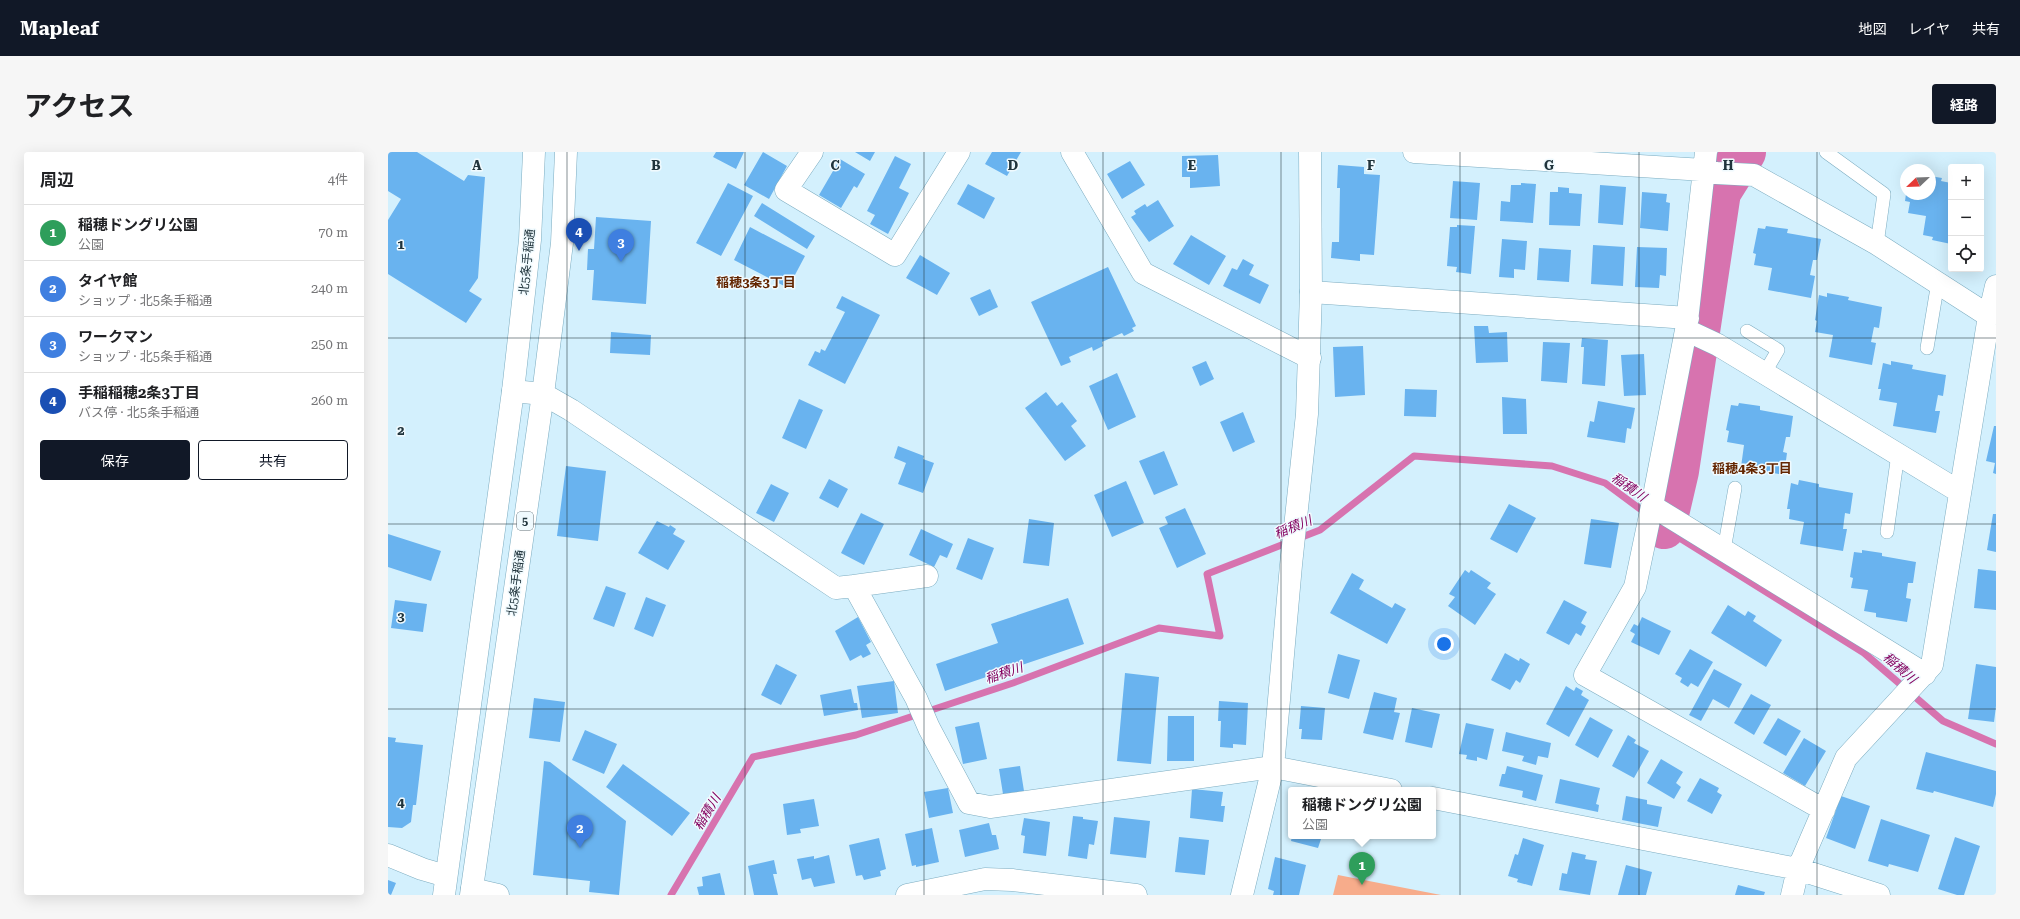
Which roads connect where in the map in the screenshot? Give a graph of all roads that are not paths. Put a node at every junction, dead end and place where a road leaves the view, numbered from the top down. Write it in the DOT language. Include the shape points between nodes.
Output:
graph roads {
  1 [pos="534,152"];
  2 [pos="566,152"];
  3 [pos="812,152"];
  4 [pos="959,152"];
  5 [pos="1072,152"];
  6 [pos="1310,152"];
  7 [pos="1414,152"];
  8 [pos="1826,152"];
  9 [pos="1709,165"];
  10 [pos="1877,244"];
  11 [pos="1938,282"];
  12 [pos="1996,286"];
  13 [pos="1311,292"];
  14 [pos="1989,316"];
  15 [pos="1690,327"];
  16 [pos="1747,331"];
  17 [pos="1927,348"];
  18 [pos="1310,358"];
  19 [pos="1764,374"];
  20 [pos="513,391"];
  21 [pos="543,394"];
  22 [pos="1898,454"];
  23 [pos="1735,488"];
  24 [pos="1960,492"];
  25 [pos="1660,512"];
  26 [pos="1887,532"];
  27 [pos="1724,550"];
  28 [pos="927,576"];
  29 [pos="854,586"];
  30 [pos="1919,680"];
  31 [pos="1273,767"];
  32 [pos="1376,787"];
  33 [pos="1436,799"];
  34 [pos="1824,810"];
  35 [pos="388,855"];
  36 [pos="1798,869"];
  37 [pos="445,886"];
  38 [pos="472,892"];
  39 [pos="1084,892"];
  40 [pos="498,895"];
  41 [pos="907,895"];
  42 [pos="1136,895"];
  43 [pos="1242,895"];
  44 [pos="1792,895"];
  45 [pos="1879,895"];
  1 -- 20 [label="main road, 北5条手稲通" via="530,240"];
  2 -- 21 [label="main road, 北5条手稲通 / 5" via="562,243"];
  3 -- 4 [label="main road" via="786,190 895,255"];
  5 -- 18 [label="main road" via="1143,273"];
  6 -- 13 [label="main road"];
  7 -- 9 [label="main road"];
  8 -- 10 [label="lane" via="1884,194"];
  9 -- 10 [label="main road" via="1754,175"];
  9 -- 15 [label="main road"];
  10 -- 11 [label="main road"];
  11 -- 14 [label="main road"];
  11 -- 17 [label="lane"];
  12 -- 14 [label="main road"];
  13 -- 15 [label="main road"];
  13 -- 18 [label="main road"];
  14 -- 24 [label="main road"];
  15 -- 19 [label="main road"];
  15 -- 25 [label="main road"];
  16 -- 19 [label="lane" via="1778,350"];
  18 -- 31 [label="main road" via="1307,414"];
  19 -- 22 [label="main road"];
  20 -- 21 [label="main road"];
  20 -- 37 [label="main road, 北5条手稲通"];
  21 -- 29 [label="main road" via="571,410 836,588"];
  21 -- 38 [label="main road, 北5条手稲通 / 5"];
  22 -- 24 [label="main road"];
  22 -- 26 [label="lane"];
  23 -- 27 [label="lane"];
  24 -- 30 [label="main road" via="1932,665"];
  25 -- 27 [label="main road"];
  25 -- 34 [label="main road" via="1646,533 1635,587 1585,675"];
  27 -- 30 [label="main road"];
  28 -- 29 [label="main road"];
  29 -- 31 [label="main road" via="916,698 969,804 990,807"];
  30 -- 34 [label="main road" via="1846,758"];
  31 -- 32 [label="main road"];
  31 -- 43 [label="main road"];
  33 -- 36 [label="main road"];
  34 -- 36 [label="main road"];
  35 -- 37 [label="main road" via="422,869"];
  36 -- 44 [label="main road"];
  36 -- 45 [label="main road"];
  38 -- 40 [label="main road"];
  39 -- 41 [label="main road" via="986,879"];
  39 -- 42 [label="main road"];
}
